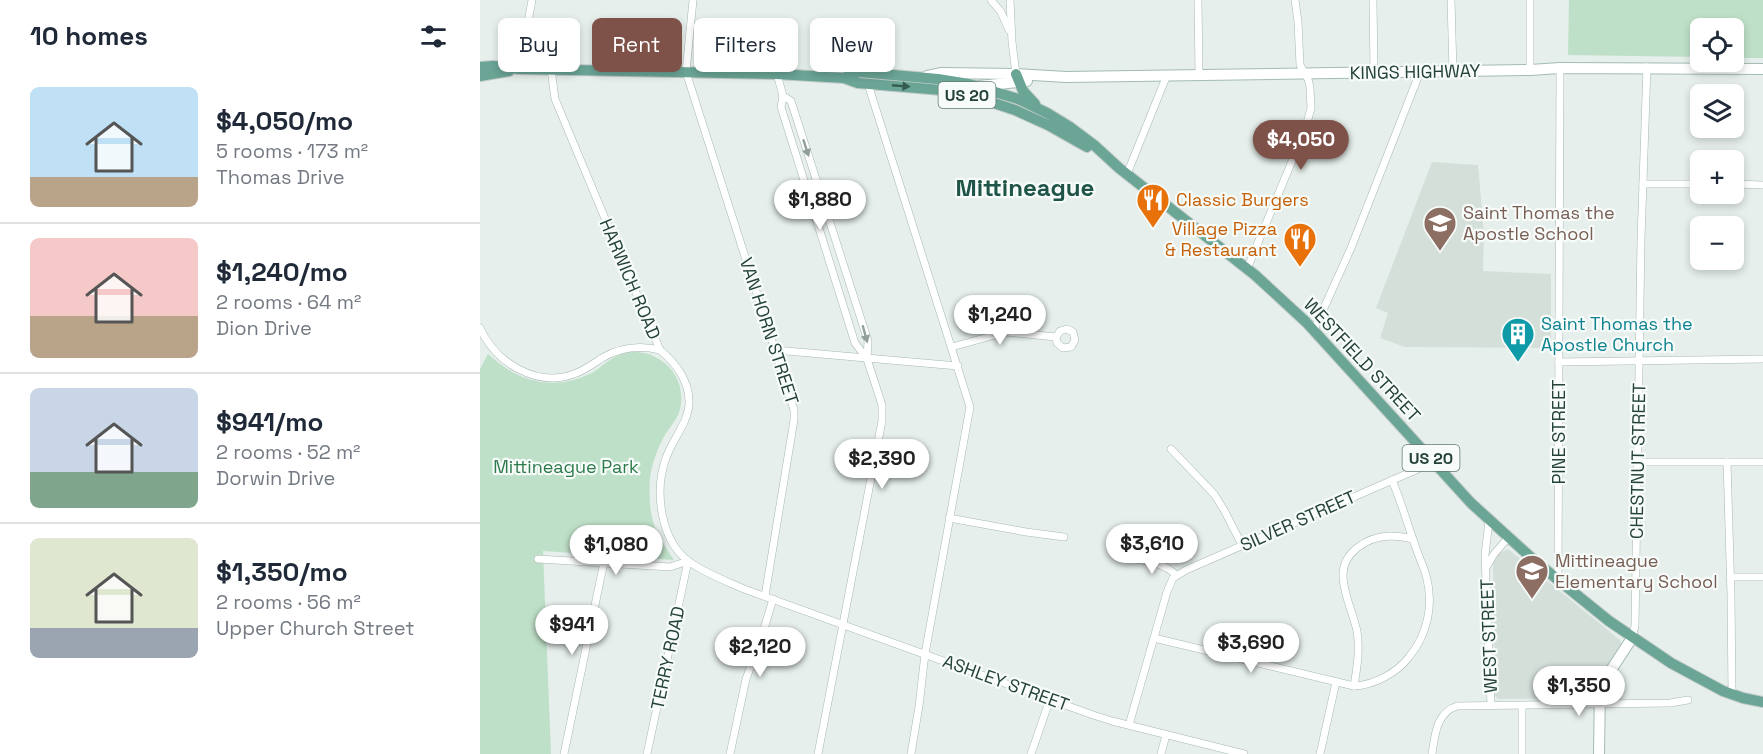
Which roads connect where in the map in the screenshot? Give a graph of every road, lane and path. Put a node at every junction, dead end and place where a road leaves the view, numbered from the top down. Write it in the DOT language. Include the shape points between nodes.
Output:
graph roads {
  1 [pos="531,0"];
  2 [pos="693,0"];
  3 [pos="991,0"];
  4 [pos="1010,0"];
  5 [pos="1198,0"];
  6 [pos="1295,0"];
  7 [pos="1373,0"];
  8 [pos="1451,0"];
  9 [pos="1530,0"];
  10 [pos="528,18"];
  11 [pos="1012,42"];
  12 [pos="480,67"];
  13 [pos="498,67"];
  14 [pos="1647,67"];
  15 [pos="1560,68"];
  16 [pos="1763,69"];
  17 [pos="580,70"];
  18 [pos="1530,70"];
  19 [pos="1453,71"];
  20 [pos="502,72"];
  21 [pos="550,72"];
  22 [pos="686,72"];
  23 [pos="1374,72"];
  24 [pos="1420,72"];
  25 [pos="1304,73"];
  26 [pos="777,75"];
  27 [pos="1167,75"];
  28 [pos="1198,75"];
  29 [pos="480,76"];
  30 [pos="921,77"];
  31 [pos="844,78"];
  32 [pos="1017,78"];
  33 [pos="868,84"];
  34 [pos="979,86"];
  35 [pos="783,96"];
  36 [pos="1042,111"];
  37 [pos="1111,161"];
  38 [pos="1126,174"];
  39 [pos="816,178"];
  40 [pos="804,181"];
  41 [pos="1643,184"];
  42 [pos="1690,184"];
  43 [pos="1744,184"];
  44 [pos="1763,185"];
  45 [pos="842,260"];
  46 [pos="830,264"];
  47 [pos="1247,269"];
  48 [pos="480,327"];
  49 [pos="1314,330"];
  50 [pos="1056,337"];
  51 [pos="952,347"];
  52 [pos="660,350"];
  53 [pos="775,350"];
  54 [pos="867,358"];
  55 [pos="1763,359"];
  56 [pos="1639,361"];
  57 [pos="1559,362"];
  58 [pos="958,366"];
  59 [pos="1171,449"];
  60 [pos="1434,462"];
  61 [pos="1638,462"];
  62 [pos="1726,462"];
  63 [pos="1763,462"];
  64 [pos="1392,480"];
  65 [pos="948,518"];
  66 [pos="1489,520"];
  67 [pos="1064,537"];
  68 [pos="1508,538"];
  69 [pos="1413,539"];
  70 [pos="1242,545"];
  71 [pos="538,559"];
  72 [pos="1136,559"];
  73 [pos="688,561"];
  74 [pos="604,562"];
  75 [pos="1487,566"];
  76 [pos="1176,575"];
  77 [pos="1731,577"];
  78 [pos="1763,577"];
  79 [pos="1558,580"];
  80 [pos="765,596"];
  81 [pos="773,599"];
  82 [pos="843,624"];
  83 [pos="1154,638"];
  84 [pos="1632,638"];
  85 [pos="925,654"];
  86 [pos="1336,682"];
  87 [pos="1354,686"];
  88 [pos="1732,695"];
  89 [pos="1050,699"];
  90 [pos="1688,700"];
  91 [pos="1763,702"];
  92 [pos="1599,704"];
  93 [pos="1491,705"];
  94 [pos="1522,706"];
  95 [pos="1129,725"];
  96 [pos="1166,735"];
  97 [pos="564,754"];
  98 [pos="647,754"];
  99 [pos="730,754"];
  100 [pos="818,754"];
  101 [pos="911,754"];
  102 [pos="1031,754"];
  103 [pos="1161,754"];
  104 [pos="1244,754"];
  105 [pos="1320,754"];
  106 [pos="1432,754"];
  107 [pos="1522,754"];
  108 [pos="1599,754"];
  1 -- 10 [label="street"];
  2 -- 22 [label="street"];
  3 -- 11 [label="street" via="1008,25"];
  4 -- 11 [label="street"];
  5 -- 28 [label="street"];
  6 -- 25 [label="street" via="1299,57"];
  7 -- 23 [label="street"];
  8 -- 19 [label="street"];
  9 -- 18 [label="street"];
  11 -- 32 [label="street"];
  12 -- 13 [label="main road, WESTFIELD STREET / US 20"];
  14 -- 15 [label="main road, KINGS HIGHWAY"];
  14 -- 16 [label="main road, KINGS HIGHWAY"];
  14 -- 41 [label="street, CHESTNUT STREET"];
  15 -- 18 [label="main road, KINGS HIGHWAY"];
  15 -- 57 [label="street, PINE STREET"];
  17 -- 22 [label="main road, WESTFIELD STREET / US 20"];
  18 -- 19 [label="main road, KINGS HIGHWAY"];
  19 -- 24 [label="main road, KINGS HIGHWAY"];
  20 -- 29 [label="main road, WESTFIELD STREET / US 20"];
  21 -- 52 [label="street, HARWICH ROAD" via="555,99"];
  22 -- 26 [label="main road, WESTFIELD STREET / US 20"];
  22 -- 53 [label="street, VAN HORN STREET"];
  23 -- 24 [label="main road, KINGS HIGHWAY"];
  23 -- 25 [label="main road, KINGS HIGHWAY"];
  24 -- 49 [label="street" via="1351,248"];
  25 -- 28 [label="main road, KINGS HIGHWAY"];
  25 -- 47 [label="street" via="1310,87 1310,115"];
  26 -- 31 [label="main road, WESTFIELD STREET / US 20"];
  26 -- 35 [label="street"];
  27 -- 28 [label="main road, KINGS HIGHWAY"];
  27 -- 32 [label="main road, KINGS HIGHWAY"];
  27 -- 38 [label="street"];
  30 -- 31 [label="main road, WESTFIELD STREET / US 20" via="859,72"];
  30 -- 32 [label="main road, KINGS HIGHWAY" via="942,73"];
  30 -- 34 [label="main road, WESTFIELD STREET / US 20"];
  31 -- 33 [label="main road, WESTFIELD STREET / US 20"];
  32 -- 34 [label="main road, KINGS HIGHWAY"];
  32 -- 36 [label="main road"];
  33 -- 37 [label="main road, WESTFIELD STREET / US 20, one-way" via="949,91 994,102 1048,125"];
  33 -- 51 [label="street"];
  34 -- 36 [label="main road, WESTFIELD STREET / US 20"];
  35 -- 39 [label="street, one-way" via="791,101"];
  35 -- 40 [label="street" via="781,107"];
  36 -- 37 [label="main road, WESTFIELD STREET / US 20" via="1075,130"];
  37 -- 38 [label="main road, WESTFIELD STREET / US 20"];
  38 -- 47 [label="main road, WESTFIELD STREET / US 20"];
  39 -- 40 [label="street"];
  39 -- 45 [label="street"];
  40 -- 46 [label="street"];
  41 -- 42 [label="street"];
  41 -- 56 [label="street, CHESTNUT STREET"];
  43 -- 44 [label="street"];
  45 -- 46 [label="street"];
  45 -- 54 [label="street, one-way" via="868,341"];
  46 -- 54 [label="street" via="855,343"];
  47 -- 49 [label="main road, WESTFIELD STREET / US 20"];
  48 -- 52 [label="street" via="507,363 531,375 563,377 626,348"];
  49 -- 60 [label="main road, WESTFIELD STREET / US 20"];
  50 -- 51 [label="street" via="1006,332"];
  51 -- 58 [label="street"];
  52 -- 73 [label="street, HARWICH ROAD" via="682,375 689,395 686,418 663,465 659,495 670,537"];
  53 -- 54 [label="street"];
  53 -- 80 [label="street, VAN HORN STREET" via="795,416"];
  54 -- 58 [label="street"];
  54 -- 82 [label="street" via="882,405 882,421"];
  55 -- 56 [label="street"];
  56 -- 57 [label="street"];
  56 -- 61 [label="street, CHESTNUT STREET"];
  57 -- 79 [label="street, PINE STREET"];
  58 -- 65 [label="street" via="970,407"];
  59 -- 70 [label="street" via="1214,494"];
  60 -- 64 [label="street, SILVER STREET"];
  60 -- 66 [label="main road, WESTFIELD STREET / US 20"];
  61 -- 62 [label="street"];
  61 -- 84 [label="street, CHESTNUT STREET"];
  62 -- 63 [label="street"];
  62 -- 77 [label="street"];
  64 -- 69 [label="street"];
  64 -- 70 [label="street, SILVER STREET"];
  65 -- 67 [label="street"];
  65 -- 85 [label="street"];
  66 -- 68 [label="main road, WESTFIELD STREET / US 20"];
  66 -- 75 [label="street, WEST STREET"];
  68 -- 75 [label="street, WEST STREET"];
  68 -- 79 [label="main road, WESTFIELD STREET / US 20"];
  69 -- 87 [label="street" via="1430,596 1423,635 1401,667"];
  69 -- 87 [label="street" via="1392,536 1369,540 1347,560 1343,580 1357,638"];
  70 -- 76 [label="street, SILVER STREET"];
  71 -- 74 [label="street"];
  72 -- 76 [label="street" via="1162,565"];
  73 -- 74 [label="street" via="670,567"];
  73 -- 80 [label="street, HARWICH ROAD"];
  73 -- 98 [label="street, TERRY ROAD"];
  74 -- 97 [label="street"];
  75 -- 93 [label="street, WEST STREET"];
  76 -- 83 [label="street"];
  77 -- 78 [label="street"];
  77 -- 88 [label="street"];
  79 -- 84 [label="main road, WESTFIELD STREET / US 20"];
  80 -- 81 [label="street, HARWICH ROAD"];
  81 -- 82 [label="street, ASHLEY STREET"];
  81 -- 99 [label="street" via="746,679"];
  82 -- 85 [label="street, ASHLEY STREET"];
  82 -- 100 [label="street"];
  83 -- 86 [label="street"];
  83 -- 95 [label="street"];
  84 -- 88 [label="main road, WESTFIELD STREET / US 20"];
  84 -- 92 [label="main road" via="1601,683"];
  85 -- 89 [label="street, ASHLEY STREET"];
  85 -- 101 [label="street"];
  86 -- 87 [label="street"];
  86 -- 105 [label="street"];
  88 -- 91 [label="main road, WESTFIELD STREET / US 20"];
  89 -- 95 [label="street, ASHLEY STREET"];
  89 -- 102 [label="street"];
  90 -- 92 [label="street"];
  92 -- 94 [label="street"];
  92 -- 108 [label="main road"];
  93 -- 94 [label="street"];
  93 -- 106 [label="street" via="1452,708 1442,715"];
  94 -- 107 [label="street"];
  95 -- 96 [label="street, ASHLEY STREET"];
  96 -- 103 [label="street"];
  96 -- 104 [label="street, ASHLEY STREET"];
}
